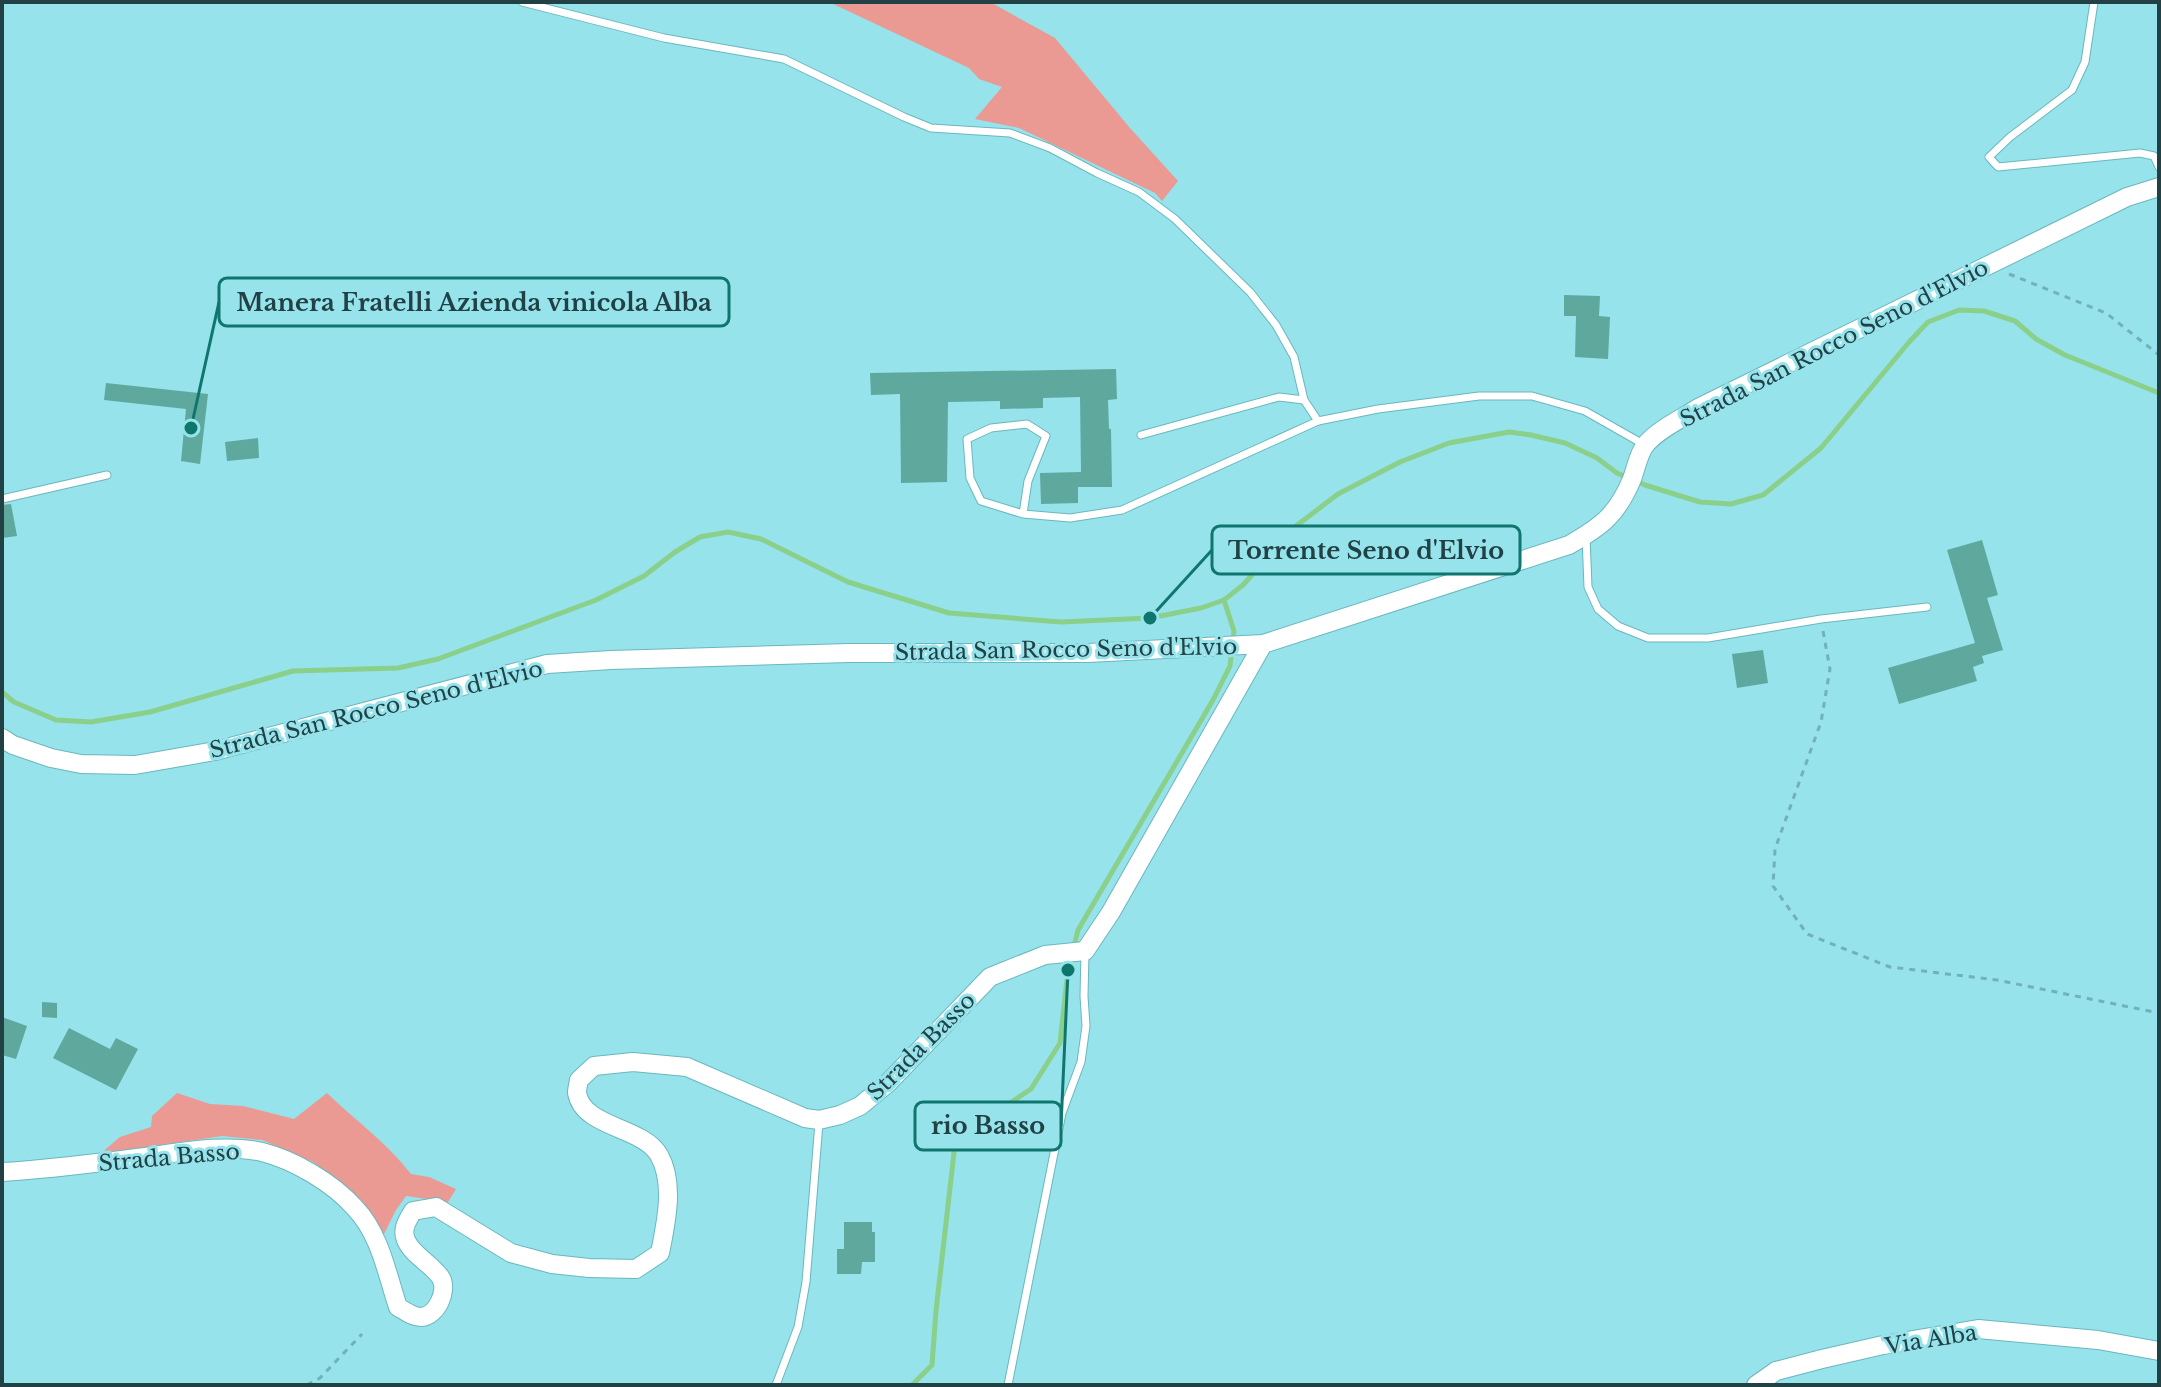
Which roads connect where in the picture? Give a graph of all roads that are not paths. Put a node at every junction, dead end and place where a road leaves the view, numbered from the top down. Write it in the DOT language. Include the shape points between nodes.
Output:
graph roads {
  1 [pos="522,2"];
  2 [pos="2094,2"];
  3 [pos="2159,167"];
  4 [pos="2159,187"];
  5 [pos="1304,400"];
  6 [pos="1318,421"];
  7 [pos="1141,435"];
  8 [pos="1642,452"];
  9 [pos="107,475"];
  10 [pos="2,499"];
  11 [pos="1023,514"];
  12 [pos="1592,532"];
  13 [pos="1927,607"];
  14 [pos="1254,645"];
  15 [pos="2,738"];
  16 [pos="1082,951"];
  17 [pos="819,1120"];
  18 [pos="2,1172"];
  19 [pos="2159,1351"];
  20 [pos="776,1385"];
  21 [pos="1008,1385"];
  22 [pos="1756,1385"];
  1 -- 5 [label="lane" via="664,38 784,59 931,128 1010,133 1139,192 1175,219 1250,292 1294,357"];
  2 -- 3 [label="lane" via="2085,62 2072,90 1989,157 1998,167 2140,153 2154,156"];
  4 -- 8 [label="street, Strada San Rocco Seno d'Elvio" via="2127,197 1698,408 1660,432"];
  5 -- 6 [label="lane"];
  5 -- 7 [label="lane" via="1279,397"];
  6 -- 8 [label="lane" via="1479,396 1532,396 1585,411"];
  6 -- 11 [label="lane" via="1122,510 1070,518"];
  8 -- 12 [label="street, Strada San Rocco Seno d'Elvio" via="1621,503"];
  9 -- 10 [label="lane"];
  11 -- 11 [label="lane" via="981,501 970,478 967,439 991,428 1027,424 1046,436 1028,481"];
  12 -- 13 [label="lane" via="1588,587 1598,609 1618,626 1648,638 1708,638"];
  12 -- 14 [label="street, Strada San Rocco Seno d'Elvio" via="1569,545"];
  14 -- 15 [label="street, Strada San Rocco Seno d'Elvio" via="547,664 215,751 135,765 51,758"];
  14 -- 16 [label="street" via="1111,912"];
  16 -- 17 [label="street, Strada Basso" via="1045,955 990,977 888,1083 860,1106"];
  16 -- 21 [label="lane" via="1086,1026 1081,1062 1062,1113"];
  17 -- 18 [label="street, Strada Basso" via="687,1067 633,1062 594,1066 579,1080 577,1093 586,1110 647,1141 665,1169 668,1211 660,1253 636,1269 552,1264 511,1253 436,1207 413,1211 404,1227 406,1241 441,1278 444,1290 437,1307 417,1318 398,1307 377,1242 356,1208 312,1172 263,1152 220,1149"];
  17 -- 20 [label="lane" via="804,1297"];
  19 -- 22 [label="street, Via Alba" via="1978,1329 1822,1359 1776,1371"];
}
